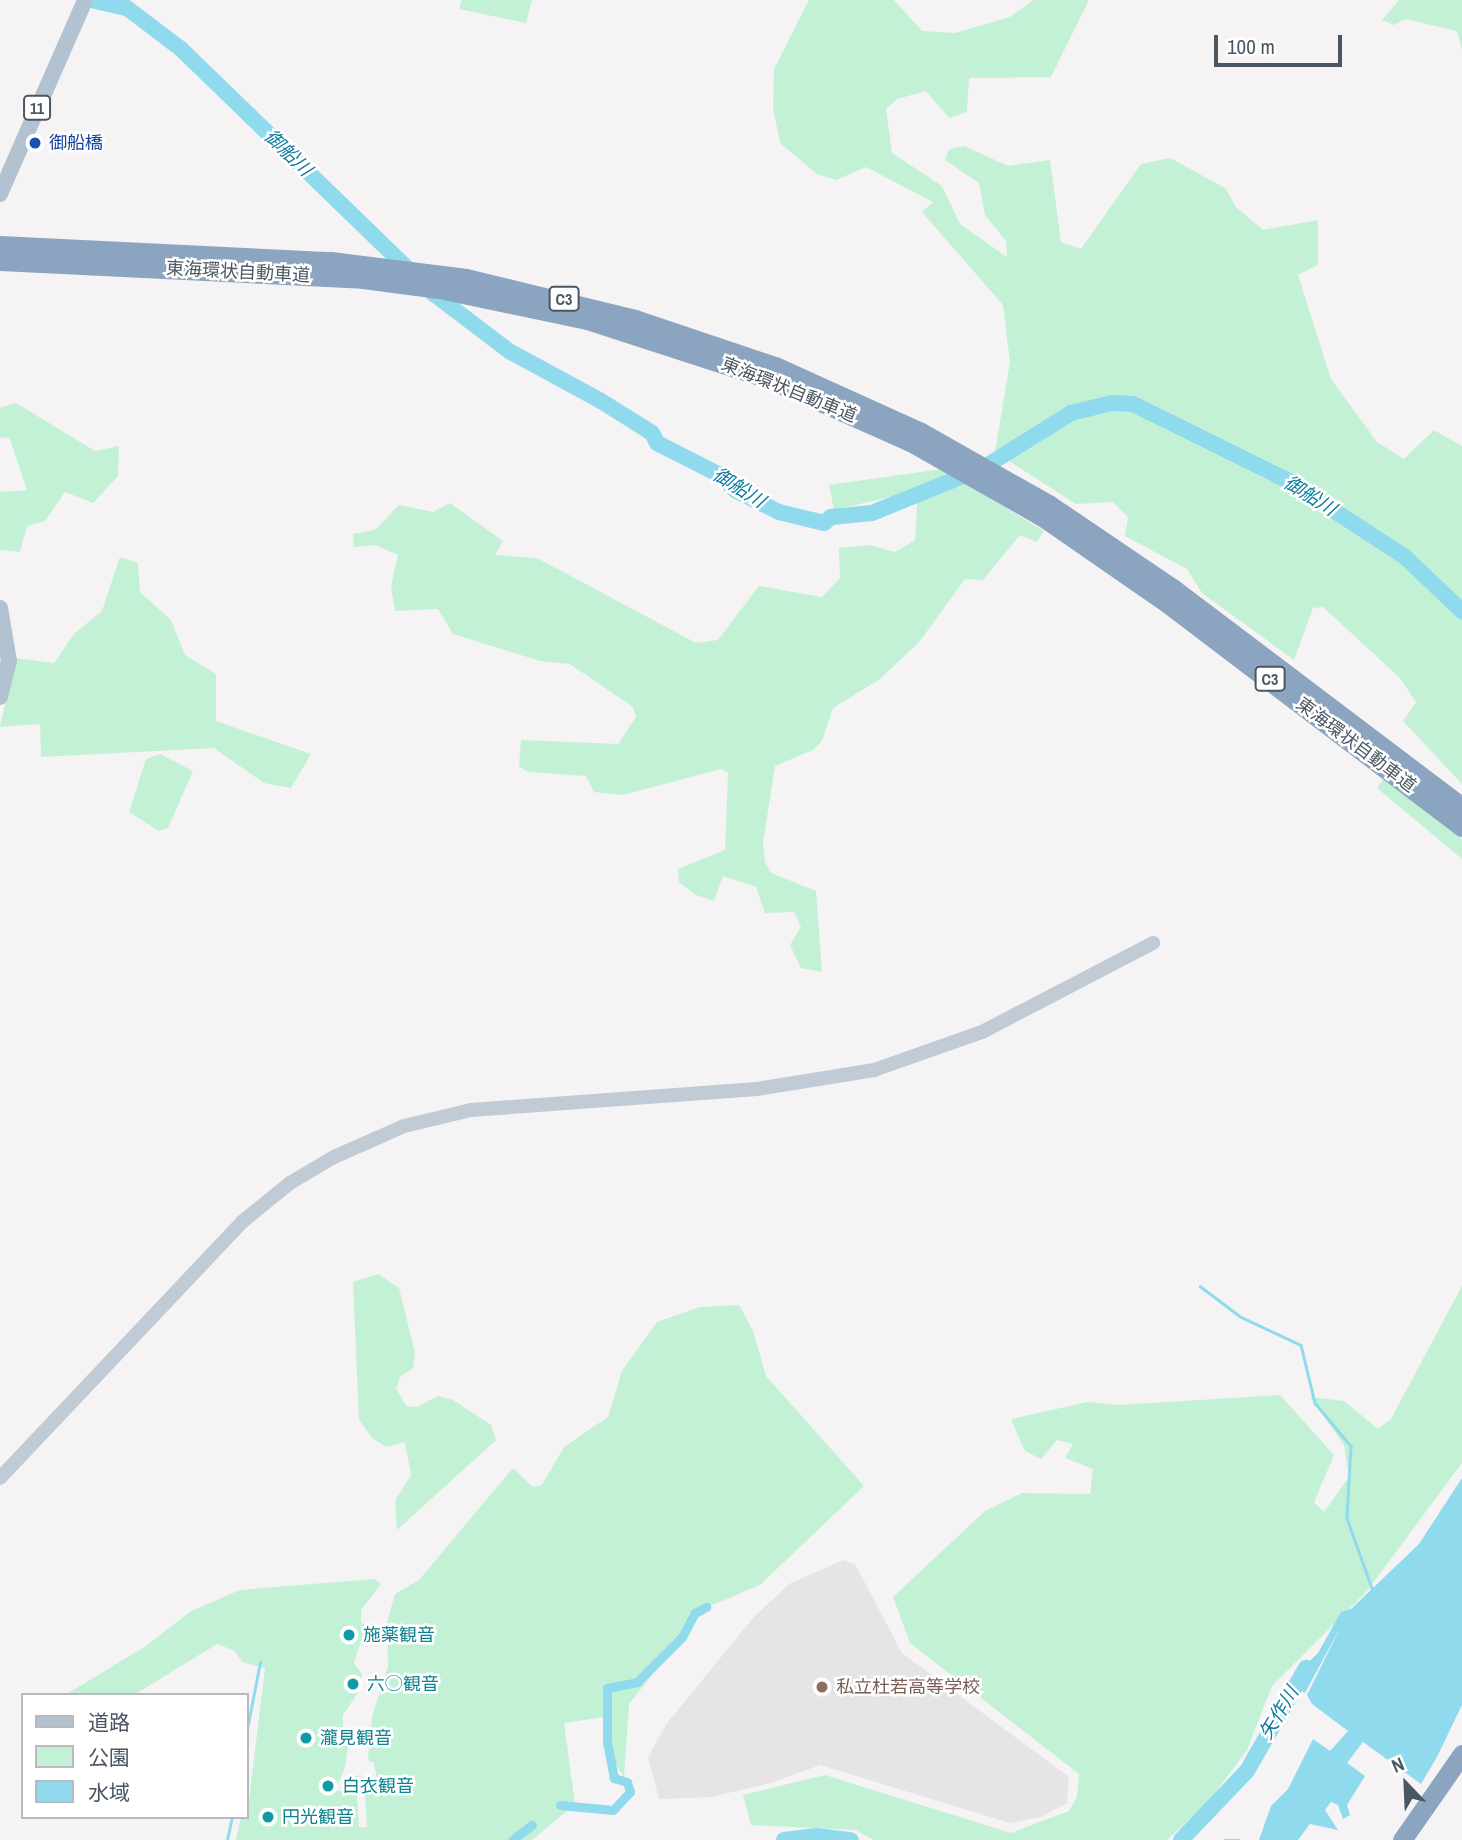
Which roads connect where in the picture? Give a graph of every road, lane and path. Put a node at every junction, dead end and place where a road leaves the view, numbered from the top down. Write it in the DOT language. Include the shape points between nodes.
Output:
graph roads {
  1 [pos="85,0"];
  2 [pos="0,194"];
  3 [pos="0,245"];
  4 [pos="0,261"];
  5 [pos="1078,532"];
  6 [pos="0,608"];
  7 [pos="0,697"];
  8 [pos="1462,807"];
  9 [pos="1462,827"];
  10 [pos="1153,943"];
  11 [pos="0,1478"];
  12 [pos="1462,1754"];
  13 [pos="1402,1840"];
  1 -- 2 [label="main road, 11"];
  3 -- 5 [label="highway, 東海環状自動車道 / C3" via="342,262 466,278 571,301 681,332 840,394 955,449"];
  4 -- 5 [label="highway, 東海環状自動車道 / C3" via="363,279 497,299 587,320 733,366 844,411"];
  5 -- 8 [label="highway, 東海環状自動車道 / C3" via="1185,596"];
  5 -- 9 [label="highway, 東海環状自動車道 / C3"];
  6 -- 7 [label="main road" via="9,661"];
  10 -- 11 [label="street" via="982,1032 874,1070 757,1089 471,1110 404,1126 334,1157 290,1183 242,1222"];
  12 -- 13 [label="highway"];
}
